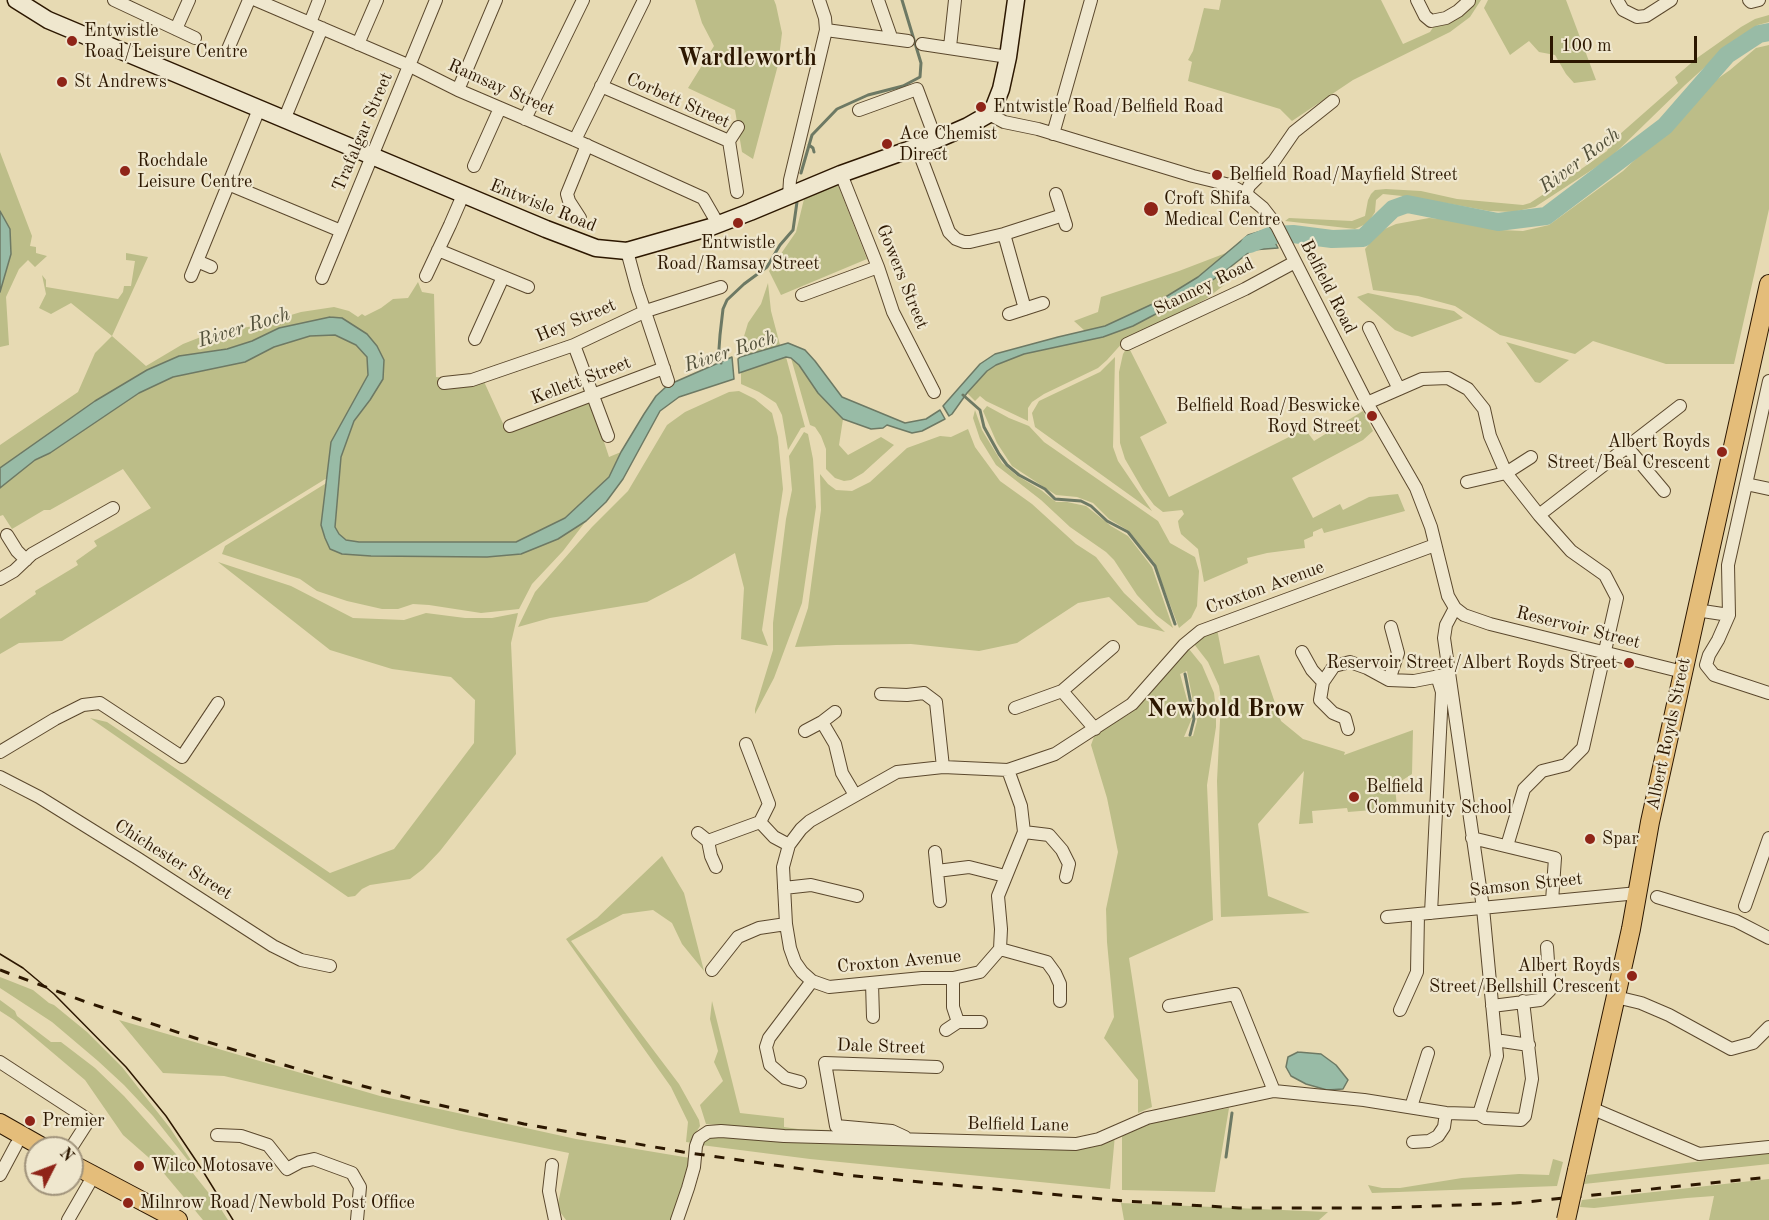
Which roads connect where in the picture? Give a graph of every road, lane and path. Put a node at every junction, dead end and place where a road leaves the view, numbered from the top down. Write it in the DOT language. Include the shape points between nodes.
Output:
graph roads {
  1 [pos="16,0"];
  2 [pos="114,0"];
  3 [pos="189,0"];
  4 [pos="249,0"];
  5 [pos="256,0"];
  6 [pos="319,0"];
  7 [pos="377,0"];
  8 [pos="436,0"];
  9 [pos="496,0"];
  10 [pos="583,0"];
  11 [pos="644,0"];
  12 [pos="819,0"];
  13 [pos="878,0"];
  14 [pos="955,0"];
  15 [pos="1016,0"];
  16 [pos="1091,0"];
  17 [pos="1417,0"];
  18 [pos="1617,0"];
  19 [pos="1671,0"];
  20 [pos="1749,0"];
  21 [pos="1759,0"];
  22 [pos="1469,1"];
  23 [pos="316,26"];
  24 [pos="176,29"];
  25 [pos="826,30"];
  26 [pos="195,38"];
  27 [pos="891,38"];
  28 [pos="908,41"];
  29 [pos="358,44"];
  30 [pos="922,44"];
  31 [pos="950,47"];
  32 [pos="228,49"];
  33 [pos="1008,57"];
  34 [pos="410,66"];
  35 [pos="601,86"];
  36 [pos="458,90"];
  37 [pos="1333,101"];
  38 [pos="500,108"];
  39 [pos="259,109"];
  40 [pos="859,110"];
  41 [pos="989,114"];
  42 [pos="525,119"];
  43 [pos="284,120"];
  44 [pos="738,127"];
  45 [pos="1053,134"];
  46 [pos="936,140"];
  47 [pos="729,141"];
  48 [pos="581,143"];
  49 [pos="917,147"];
  50 [pos="372,155"];
  51 [pos="474,166"];
  52 [pos="842,174"];
  53 [pos="228,184"];
  54 [pos="737,192"];
  55 [pos="1056,194"];
  56 [pos="1246,194"];
  57 [pos="463,195"];
  58 [pos="789,196"];
  59 [pos="580,218"];
  60 [pos="718,224"];
  61 [pos="341,231"];
  62 [pos="1004,234"];
  63 [pos="438,250"];
  64 [pos="627,251"];
  65 [pos="1292,256"];
  66 [pos="197,261"];
  67 [pos="211,267"];
  68 [pos="878,267"];
  69 [pos="191,276"];
  70 [pos="426,276"];
  71 [pos="503,276"];
  72 [pos="322,278"];
  73 [pos="1769,284"];
  74 [pos="528,286"];
  75 [pos="721,287"];
  76 [pos="802,295"];
  77 [pos="1043,303"];
  78 [pos="1025,309"];
  79 [pos="646,311"];
  80 [pos="1009,314"];
  81 [pos="1369,328"];
  82 [pos="475,339"];
  83 [pos="1127,344"];
  84 [pos="574,345"];
  85 [pos="664,368"];
  86 [pos="669,381"];
  87 [pos="1769,381"];
  88 [pos="444,383"];
  89 [pos="1399,389"];
  90 [pos="934,392"];
  91 [pos="593,396"];
  92 [pos="1367,403"];
  93 [pos="1680,406"];
  94 [pos="510,426"];
  95 [pos="608,436"];
  96 [pos="1627,447"];
  97 [pos="1532,457"];
  98 [pos="1506,473"];
  99 [pos="1467,482"];
  100 [pos="1746,484"];
  101 [pos="1769,489"];
  102 [pos="1664,491"];
  103 [pos="113,508"];
  104 [pos="1539,515"];
  105 [pos="7,535"];
  106 [pos="1435,545"];
  107 [pos="26,560"];
  108 [pos="0,579"];
  109 [pos="1696,609"];
  110 [pos="1459,612"];
  111 [pos="1729,615"];
  112 [pos="1390,627"];
  113 [pos="1113,647"];
  114 [pos="1302,652"];
  115 [pos="1604,653"];
  116 [pos="1683,672"];
  117 [pos="1443,675"];
  118 [pos="1389,680"];
  119 [pos="1323,682"];
  120 [pos="1062,691"];
  121 [pos="1769,693"];
  122 [pos="881,694"];
  123 [pos="218,703"];
  124 [pos="1015,708"];
  125 [pos="835,712"];
  126 [pos="822,722"];
  127 [pos="1095,729"];
  128 [pos="1348,729"];
  129 [pos="805,731"];
  130 [pos="746,744"];
  131 [pos="0,752"];
  132 [pos="943,767"];
  133 [pos="1008,770"];
  134 [pos="0,777"];
  135 [pos="855,795"];
  136 [pos="760,822"];
  137 [pos="1024,832"];
  138 [pos="1472,838"];
  139 [pos="1769,838"];
  140 [pos="789,845"];
  141 [pos="1507,846"];
  142 [pos="935,852"];
  143 [pos="716,867"];
  144 [pos="937,871"];
  145 [pos="1005,876"];
  146 [pos="1066,877"];
  147 [pos="784,888"];
  148 [pos="1638,893"];
  149 [pos="857,896"];
  150 [pos="1657,897"];
  151 [pos="940,901"];
  152 [pos="1552,901"];
  153 [pos="1744,906"];
  154 [pos="1483,908"];
  155 [pos="1431,913"];
  156 [pos="1418,914"];
  157 [pos="1387,917"];
  158 [pos="786,924"];
  159 [pos="1769,938"];
  160 [pos="1547,947"];
  161 [pos="1000,949"];
  162 [pos="330,966"];
  163 [pos="712,970"];
  164 [pos="953,978"];
  165 [pos="812,981"];
  166 [pos="872,982"];
  167 [pos="1616,997"];
  168 [pos="1060,1001"];
  169 [pos="1523,1001"];
  170 [pos="1169,1006"];
  171 [pos="1492,1006"];
  172 [pos="1400,1010"];
  173 [pos="873,1017"];
  174 [pos="958,1022"];
  175 [pos="981,1022"];
  176 [pos="1769,1027"];
  177 [pos="946,1030"];
  178 [pos="1496,1043"];
  179 [pos="1528,1045"];
  180 [pos="1428,1053"];
  181 [pos="0,1062"];
  182 [pos="936,1067"];
  183 [pos="800,1083"];
  184 [pos="1274,1091"];
  185 [pos="1411,1107"];
  186 [pos="1591,1108"];
  187 [pos="1446,1113"];
  188 [pos="1479,1114"];
  189 [pos="0,1123"];
  190 [pos="217,1135"];
  191 [pos="79,1136"];
  192 [pos="24,1137"];
  193 [pos="912,1140"];
  194 [pos="1413,1142"];
  195 [pos="16,1145"];
  196 [pos="1769,1147"];
  197 [pos="552,1165"];
  198 [pos="84,1170"];
  199 [pos="0,1175"];
  200 [pos="94,1175"];
  201 [pos="68,1220"];
  202 [pos="178,1220"];
  203 [pos="357,1220"];
  204 [pos="555,1220"];
  205 [pos="677,1220"];
  206 [pos="1566,1220"];
  1 -- 39 [label="main road, Entwisle Road" via="48,20"];
  2 -- 24 [label="street"];
  3 -- 24 [label="street"];
  4 -- 32 [label="street"];
  5 -- 23 [label="street, Ramsay Street"];
  6 -- 23 [label="street"];
  7 -- 29 [label="street"];
  8 -- 34 [label="street, Trafalgar Street"];
  9 -- 36 [label="street"];
  10 -- 42 [label="street"];
  11 -- 35 [label="street"];
  12 -- 25 [label="street"];
  13 -- 27 [label="street"];
  14 -- 31 [label="street"];
  15 -- 33 [label="main road"];
  16 -- 45 [label="street"];
  17 -- 22 [label="street" via="1431,21 1446,18"];
  18 -- 19 [label="street" via="1623,10 1637,17 1646,16"];
  20 -- 21 [label="street"];
  23 -- 29 [label="street, Ramsay Street"];
  23 -- 43 [label="street"];
  24 -- 26 [label="street"];
  25 -- 27 [label="street"];
  25 -- 58 [label="street"];
  27 -- 28 [label="street"];
  29 -- 34 [label="street, Ramsay Street"];
  30 -- 31 [label="street"];
  31 -- 33 [label="street"];
  33 -- 41 [label="main road" via="1001,89"];
  34 -- 36 [label="street, Ramsay Street"];
  34 -- 50 [label="street, Trafalgar Street"];
  35 -- 47 [label="street, Corbett Street"];
  35 -- 48 [label="street"];
  36 -- 38 [label="street, Ramsay Street"];
  37 -- 56 [label="street" via="1294,132"];
  38 -- 42 [label="street, Ramsay Street"];
  38 -- 51 [label="street"];
  39 -- 43 [label="main road, Entwisle Road"];
  39 -- 53 [label="street"];
  40 -- 46 [label="street" via="917,89"];
  41 -- 45 [label="street, Belfield Road" via="1004,122"];
  41 -- 46 [label="main road, Entwisle Road"];
  42 -- 48 [label="street, Ramsay Street"];
  43 -- 50 [label="main road, Entwisle Road"];
  44 -- 47 [label="street"];
  45 -- 56 [label="street, Belfield Road" via="1230,185"];
  46 -- 49 [label="main road, Entwisle Road"];
  47 -- 54 [label="street, Corbett Street"];
  48 -- 59 [label="street" via="567,194"];
  48 -- 60 [label="street, Ramsay Street" via="703,198"];
  49 -- 52 [label="main road, Entwisle Road"];
  49 -- 62 [label="street" via="956,239 970,242"];
  50 -- 57 [label="main road, Entwisle Road"];
  50 -- 61 [label="street, Trafalgar Street"];
  52 -- 58 [label="main road, Entwisle Road"];
  52 -- 68 [label="street, Gowers Street"];
  53 -- 61 [label="street"];
  53 -- 66 [label="street"];
  55 -- 62 [label="street" via="1064,220"];
  56 -- 65 [label="street, Belfield Road" via="1277,226"];
  57 -- 63 [label="street"];
  57 -- 64 [label="main road, Entwisle Road" via="596,248"];
  58 -- 60 [label="main road, Entwisle Road"];
  60 -- 64 [label="main road, Entwisle Road"];
  61 -- 72 [label="street, Trafalgar Street"];
  62 -- 78 [label="street"];
  63 -- 70 [label="street"];
  63 -- 71 [label="street"];
  64 -- 79 [label="street"];
  65 -- 83 [label="street, Stanney Road" via="1245,290"];
  65 -- 92 [label="street, Belfield Road"];
  66 -- 67 [label="street"];
  66 -- 69 [label="street"];
  68 -- 76 [label="street"];
  68 -- 90 [label="street, Gowers Street" via="893,312"];
  71 -- 74 [label="street"];
  71 -- 82 [label="street"];
  73 -- 109 [label="main road, Albert Royds Street"];
  75 -- 79 [label="street, Hey Street"];
  77 -- 78 [label="street"];
  78 -- 80 [label="street"];
  79 -- 84 [label="street, Hey Street"];
  79 -- 85 [label="street"];
  81 -- 89 [label="street"];
  84 -- 88 [label="street, Hey Street" via="472,380"];
  84 -- 91 [label="street"];
  85 -- 86 [label="street"];
  85 -- 91 [label="street, Kellett Street"];
  87 -- 100 [label="street, Albert Royds Street"];
  89 -- 92 [label="street"];
  89 -- 98 [label="street" via="1422,379 1448,378 1468,389 1484,409 1490,436"];
  91 -- 94 [label="street, Kellett Street"];
  91 -- 95 [label="street"];
  92 -- 106 [label="street, Belfield Road" via="1416,488"];
  93 -- 96 [label="street"];
  96 -- 102 [label="street"];
  96 -- 104 [label="street"];
  97 -- 98 [label="street"];
  98 -- 99 [label="street"];
  98 -- 104 [label="street"];
  100 -- 101 [label="street"];
  100 -- 111 [label="street, Albert Royds Street" via="1728,565"];
  103 -- 107 [label="street"];
  104 -- 115 [label="street" via="1571,551 1605,575 1617,598"];
  105 -- 107 [label="street"];
  106 -- 110 [label="street, Belfield Road" via="1448,596"];
  106 -- 127 [label="street, Croxton Avenue" via="1201,631 1132,704"];
  107 -- 108 [label="street"];
  109 -- 111 [label="street"];
  109 -- 116 [label="main road, Albert Royds Street"];
  110 -- 115 [label="street, Reservoir Street" via="1490,624"];
  110 -- 117 [label="street" via="1446,625"];
  111 -- 121 [label="street, Albert Royds Street" via="1707,665 1714,675"];
  112 -- 118 [label="street" via="1398,653"];
  113 -- 120 [label="street"];
  114 -- 119 [label="street"];
  115 -- 116 [label="street, Reservoir Street"];
  115 -- 141 [label="street" via="1583,748 1566,765 1542,771 1524,789"];
  116 -- 148 [label="main road, Albert Royds Street"];
  117 -- 118 [label="street" via="1414,681"];
  117 -- 138 [label="street"];
  117 -- 155 [label="street"];
  118 -- 119 [label="street" via="1350,662 1334,666"];
  119 -- 128 [label="street" via="1320,700 1344,718"];
  120 -- 124 [label="street"];
  120 -- 127 [label="street"];
  122 -- 132 [label="street" via="924,693 936,702"];
  123 -- 131 [label="street" via="182,757 100,703 83,705"];
  125 -- 126 [label="street"];
  126 -- 129 [label="street"];
  126 -- 135 [label="street"];
  127 -- 133 [label="street, Croxton Avenue" via="1055,754"];
  130 -- 136 [label="street" via="769,804"];
  132 -- 133 [label="street, Croxton Avenue"];
  132 -- 135 [label="street, Croxton Avenue" via="897,772"];
  133 -- 137 [label="street" via="1021,806"];
  134 -- 162 [label="street, Chichester Street" via="39,797 273,946 301,960"];
  135 -- 140 [label="street, Croxton Avenue" via="810,821"];
  136 -- 140 [label="street" via="774,837"];
  136 -- 143 [label="street" via="703,837"];
  137 -- 145 [label="street"];
  137 -- 146 [label="street" via="1049,835 1069,864"];
  138 -- 141 [label="street"];
  138 -- 154 [label="street"];
  139 -- 153 [label="street"];
  140 -- 147 [label="street, Croxton Avenue" via="783,867"];
  141 -- 152 [label="street" via="1555,858"];
  142 -- 144 [label="street"];
  144 -- 145 [label="street" via="969,867"];
  144 -- 151 [label="street"];
  145 -- 161 [label="street" via="998,896"];
  147 -- 149 [label="street" via="811,885"];
  147 -- 158 [label="street, Croxton Avenue"];
  148 -- 152 [label="street, Samson Street"];
  148 -- 167 [label="main road, Albert Royds Street"];
  150 -- 159 [label="street" via="1736,921"];
  152 -- 154 [label="street, Samson Street"];
  154 -- 155 [label="street, Samson Street"];
  154 -- 171 [label="street"];
  155 -- 156 [label="street, Samson Street"];
  156 -- 157 [label="street, Samson Street"];
  156 -- 172 [label="street" via="1417,972"];
  158 -- 163 [label="street" via="759,928 738,937"];
  158 -- 165 [label="street, Croxton Avenue" via="795,962"];
  160 -- 169 [label="street" via="1550,990 1540,1000"];
  161 -- 164 [label="street, Croxton Avenue" via="980,972"];
  161 -- 168 [label="street" via="1047,962 1060,984"];
  164 -- 166 [label="street, Croxton Avenue"];
  164 -- 174 [label="street" via="953,1007"];
  165 -- 166 [label="street, Croxton Avenue" via="829,987"];
  165 -- 183 [label="street" via="766,1047 770,1065 785,1078"];
  166 -- 173 [label="street"];
  167 -- 176 [label="street" via="1669,1015 1731,1049 1753,1043"];
  167 -- 186 [label="main road, Albert Royds Street"];
  169 -- 171 [label="street"];
  169 -- 179 [label="street"];
  170 -- 184 [label="street" via="1235,994"];
  171 -- 178 [label="street"];
  174 -- 175 [label="street"];
  174 -- 177 [label="street"];
  178 -- 179 [label="street"];
  178 -- 188 [label="street" via="1497,1056"];
  179 -- 188 [label="street, Belfield Lane" via="1532,1079 1524,1116 1521,1120 1485,1118"];
  180 -- 185 [label="street"];
  181 -- 191 [label="street" via="89,1120"];
  182 -- 193 [label="street, Dale Street" via="825,1063 836,1126 892,1131"];
  184 -- 185 [label="street, Belfield Lane"];
  184 -- 193 [label="street, Belfield Lane" via="1147,1118 1099,1139 1076,1144"];
  185 -- 187 [label="street, Belfield Lane"];
  186 -- 196 [label="street" via="1699,1154"];
  186 -- 206 [label="main road, Albert Royds Street, bridge"];
  187 -- 188 [label="street, Belfield Lane"];
  187 -- 194 [label="street" via="1438,1136"];
  189 -- 192 [label="main road"];
  190 -- 203 [label="street" via="241,1136 268,1145 287,1169 314,1159 352,1173 360,1187"];
  193 -- 205 [label="street, Belfield Lane" via="708,1132 696,1146 694,1167"];
  195 -- 199 [label="street"];
  197 -- 204 [label="street" via="549,1191"];
  198 -- 200 [label="main road"];
  200 -- 201 [label="street"];
  200 -- 202 [label="main road"];
}
